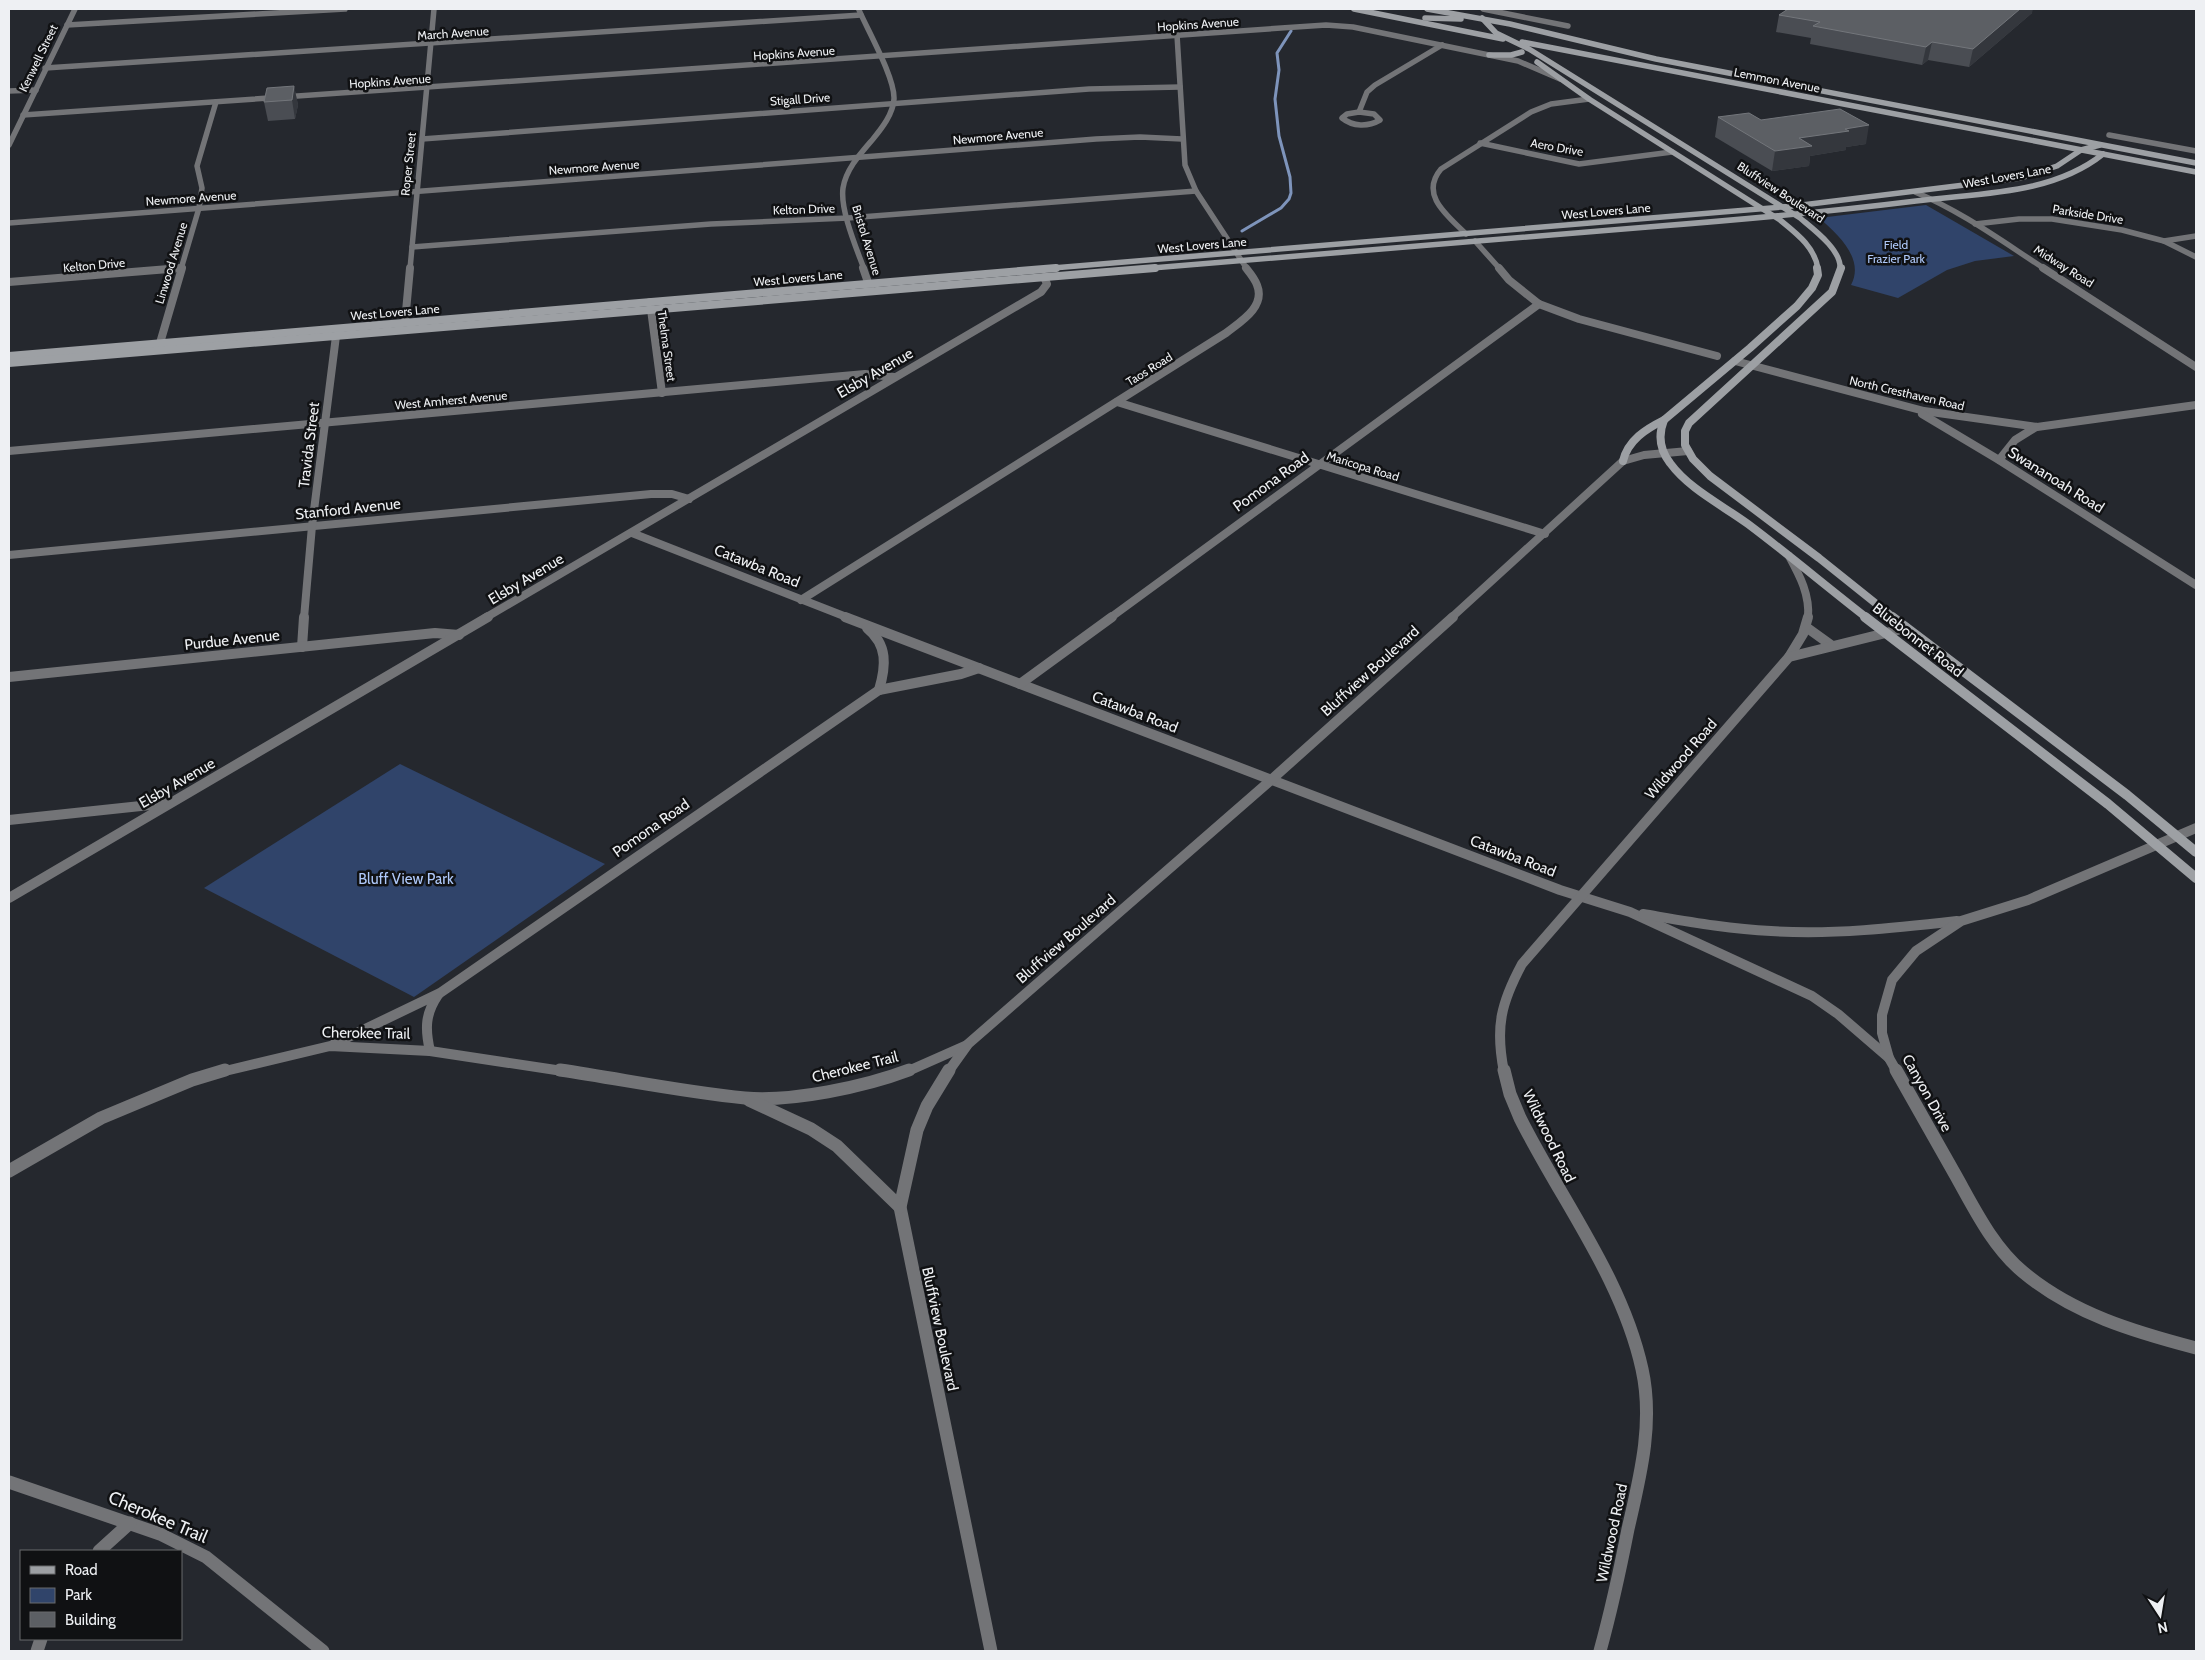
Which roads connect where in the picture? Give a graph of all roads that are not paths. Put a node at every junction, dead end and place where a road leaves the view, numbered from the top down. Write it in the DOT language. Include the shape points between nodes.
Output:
graph roads {
  1 [pos="76,9"];
  2 [pos="344,9"];
  3 [pos="434,9"];
  4 [pos="1354,9"];
  5 [pos="1427,9"];
  6 [pos="1483,9"];
  7 [pos="860,12"];
  8 [pos="1482,18"];
  9 [pos="67,25"];
  10 [pos="1568,26"];
  11 [pos="1177,36"];
  12 [pos="1509,40"];
  13 [pos="431,44"];
  14 [pos="1442,45"];
  15 [pos="1522,52"];
  16 [pos="1582,53"];
  17 [pos="1489,55"];
  18 [pos="879,56"];
  19 [pos="1557,60"];
  20 [pos="45,68"];
  21 [pos="1560,80"];
  22 [pos="1731,82"];
  23 [pos="1180,87"];
  24 [pos="426,89"];
  25 [pos="36,90"];
  26 [pos="9,91"];
  27 [pos="1822,91"];
  28 [pos="1605,97"];
  29 [pos="1861,98"];
  30 [pos="1589,99"];
  31 [pos="216,102"];
  32 [pos="895,103"];
  33 [pos="1853,106"];
  34 [pos="1359,112"];
  35 [pos="23,115"];
  36 [pos="2109,134"];
  37 [pos="422,139"];
  38 [pos="1182,139"];
  39 [pos="1480,143"];
  40 [pos="9,145"];
  41 [pos="2100,145"];
  42 [pos="1690,150"];
  43 [pos="2081,150"];
  44 [pos="2196,151"];
  45 [pos="1672,152"];
  46 [pos="2103,154"];
  47 [pos="855,159"];
  48 [pos="2196,163"];
  49 [pos="2196,172"];
  50 [pos="1196,191"];
  51 [pos="417,192"];
  52 [pos="1915,192"];
  53 [pos="1932,199"];
  54 [pos="1783,207"];
  55 [pos="199,208"];
  56 [pos="1762,209"];
  57 [pos="1795,214"];
  58 [pos="1774,216"];
  59 [pos="848,218"];
  60 [pos="9,223"];
  61 [pos="1975,224"];
  62 [pos="1466,234"];
  63 [pos="2196,236"];
  64 [pos="1475,241"];
  65 [pos="2164,241"];
  66 [pos="412,247"];
  67 [pos="1240,257"];
  68 [pos="2196,257"];
  69 [pos="181,268"];
  70 [pos="1042,273"];
  71 [pos="9,282"];
  72 [pos="870,287"];
  73 [pos="1539,304"];
  74 [pos="650,306"];
  75 [pos="404,326"];
  76 [pos="336,332"];
  77 [pos="158,347"];
  78 [pos="1717,356"];
  79 [pos="9,359"];
  80 [pos="1734,360"];
  81 [pos="1753,365"];
  82 [pos="2196,367"];
  83 [pos="894,377"];
  84 [pos="662,393"];
  85 [pos="1117,402"];
  86 [pos="1898,404"];
  87 [pos="2196,405"];
  88 [pos="1664,420"];
  89 [pos="326,423"];
  90 [pos="2037,427"];
  91 [pos="9,451"];
  92 [pos="1688,451"];
  93 [pos="1664,453"];
  94 [pos="1999,460"];
  95 [pos="1623,461"];
  96 [pos="1320,464"];
  97 [pos="688,499"];
  98 [pos="312,526"];
  99 [pos="632,533"];
  100 [pos="1545,534"];
  101 [pos="9,555"];
  102 [pos="1789,556"];
  103 [pos="2196,585"];
  104 [pos="802,600"];
  105 [pos="853,619"];
  106 [pos="1806,627"];
  107 [pos="1906,628"];
  108 [pos="1884,633"];
  109 [pos="459,635"];
  110 [pos="1832,645"];
  111 [pos="302,646"];
  112 [pos="1789,657"];
  113 [pos="979,668"];
  114 [pos="9,677"];
  115 [pos="1020,684"];
  116 [pos="879,690"];
  117 [pos="1271,780"];
  118 [pos="170,803"];
  119 [pos="9,820"];
  120 [pos="2196,828"];
  121 [pos="2178,836"];
  122 [pos="2160,845"];
  123 [pos="2196,852"];
  124 [pos="2196,878"];
  125 [pos="1580,896"];
  126 [pos="9,898"];
  127 [pos="1630,912"];
  128 [pos="1961,921"];
  129 [pos="440,992"];
  130 [pos="968,1044"];
  131 [pos="330,1046"];
  132 [pos="430,1051"];
  133 [pos="1889,1058"];
  134 [pos="746,1098"];
  135 [pos="9,1171"];
  136 [pos="900,1207"];
  137 [pos="2196,1348"];
  138 [pos="9,1482"];
  139 [pos="130,1523"];
  140 [pos="99,1550"];
  141 [pos="323,1651"];
  142 [pos="991,1651"];
  143 [pos="1600,1651"];
  1 -- 9 [label="street, Kenwell Street"];
  2 -- 9 [label="street"];
  3 -- 13 [label="street, Roper Street"];
  4 -- 8 [label="main road" via="1428,18"];
  4 -- 12 [label="main road, Lemmon Avenue"];
  5 -- 8 [label="main road, Lemmon Avenue"];
  6 -- 10 [label="street"];
  7 -- 13 [label="street, March Avenue"];
  7 -- 18 [label="street"];
  8 -- 12 [label="main road, Bluffview Boulevard"];
  8 -- 27 [label="main road, Lemmon Avenue" via="1648,57"];
  9 -- 20 [label="street, Kenwell Street"];
  11 -- 14 [label="street, Hopkins Avenue" via="1335,25"];
  11 -- 18 [label="street, Hopkins Avenue"];
  11 -- 23 [label="street, Taos Road"];
  12 -- 15 [label="main road, Bluffview Boulevard"];
  12 -- 16 [label="main road, Lemmon Avenue"];
  12 -- 19 [label="main road, Bluffview Boulevard"];
  13 -- 20 [label="street, March Avenue"];
  13 -- 24 [label="street, Roper Street"];
  14 -- 17 [label="street, Hopkins Avenue"];
  14 -- 34 [label="street" via="1375,85 1367,92"];
  15 -- 17 [label="main road"];
  15 -- 21 [label="main road, Bluffview Boulevard"];
  16 -- 19 [label="main road"];
  16 -- 22 [label="main road, Lemmon Avenue"];
  17 -- 21 [label="street, Hopkins Avenue" via="1527,63"];
  18 -- 24 [label="street, Hopkins Avenue"];
  18 -- 32 [label="street" via="893,84"];
  19 -- 28 [label="main road, Bluffview Boulevard"];
  20 -- 25 [label="street, Kenwell Street"];
  21 -- 30 [label="main road, Bluffview Boulevard"];
  22 -- 27 [label="main road" via="1811,94"];
  22 -- 33 [label="main road, Lemmon Avenue"];
  23 -- 32 [label="street, Stigall Drive" via="1089,89"];
  23 -- 38 [label="street, Taos Road"];
  24 -- 31 [label="street, Hopkins Avenue"];
  24 -- 37 [label="street, Roper Street"];
  25 -- 26 [label="street"];
  25 -- 35 [label="street, Kenwell Street"];
  27 -- 29 [label="main road, Lemmon Avenue"];
  28 -- 30 [label="main road"];
  28 -- 42 [label="main road, Bluffview Boulevard"];
  29 -- 33 [label="main road"];
  29 -- 41 [label="main road, Lemmon Avenue"];
  30 -- 39 [label="street" via="1540,107"];
  30 -- 45 [label="main road, Bluffview Boulevard"];
  31 -- 35 [label="street, Hopkins Avenue"];
  31 -- 55 [label="street, Linwood Avenue" via="197,166 202,188"];
  32 -- 37 [label="street, Stigall Drive"];
  32 -- 47 [label="street, Bristol Avenue" via="889,117"];
  33 -- 43 [label="main road, Lemmon Avenue"];
  34 -- 34 [label="street" via="1342,118 1359,125 1380,120 1374,114"];
  35 -- 40 [label="street, Kenwell Street"];
  36 -- 44 [label="street"];
  37 -- 51 [label="street, Roper Street"];
  38 -- 47 [label="street, Newmore Avenue" via="1096,139"];
  38 -- 50 [label="street, Taos Road" via="1185,166"];
  39 -- 45 [label="street, Aero Drive" via="1579,164"];
  39 -- 62 [label="street" via="1441,169 1432,186 1438,202"];
  41 -- 43 [label="main road, West Lovers Lane"];
  41 -- 46 [label="main road"];
  41 -- 48 [label="main road, Lemmon Avenue"];
  42 -- 45 [label="main road, Aero Drive"];
  42 -- 54 [label="main road, Bluffview Boulevard"];
  43 -- 46 [label="main road, Lemmon Avenue"];
  43 -- 52 [label="main road, West Lovers Lane" via="2057,166 2034,175"];
  45 -- 56 [label="main road, Bluffview Boulevard"];
  46 -- 49 [label="main road, Lemmon Avenue"];
  46 -- 53 [label="main road, West Lovers Lane" via="2081,170 2045,182"];
  47 -- 51 [label="street, Newmore Avenue"];
  47 -- 59 [label="street, Bristol Avenue" via="843,188"];
  50 -- 59 [label="street, Kelton Drive"];
  50 -- 67 [label="street, Taos Road"];
  51 -- 55 [label="street, Newmore Avenue"];
  51 -- 66 [label="street, Roper Street"];
  52 -- 53 [label="street, Midway Road"];
  52 -- 54 [label="main road, West Lovers Lane"];
  53 -- 57 [label="main road, West Lovers Lane"];
  53 -- 61 [label="street, Midway Road"];
  54 -- 56 [label="main road, West Lovers Lane"];
  54 -- 57 [label="main road, Bluffview Boulevard"];
  55 -- 60 [label="street, Newmore Avenue"];
  55 -- 69 [label="street, Linwood Avenue"];
  56 -- 58 [label="main road, Bluffview Boulevard"];
  56 -- 62 [label="main road, West Lovers Lane"];
  57 -- 58 [label="main road, West Lovers Lane"];
  57 -- 81 [label="main road, Bluffview Boulevard" via="1828,241 1841,263 1840,274 1825,300"];
  58 -- 64 [label="main road, West Lovers Lane"];
  58 -- 80 [label="main road, Bluffview Boulevard" via="1798,234 1808,247 1818,274 1811,291"];
  59 -- 66 [label="street, Kelton Drive" via="692,225"];
  59 -- 72 [label="street, Bristol Avenue"];
  61 -- 65 [label="street, Parkside Drive" via="2052,219 2122,230"];
  61 -- 82 [label="street, Midway Road"];
  62 -- 64 [label="main road"];
  62 -- 67 [label="main road, West Lovers Lane"];
  63 -- 65 [label="street, Parkside Drive"];
  64 -- 67 [label="main road, West Lovers Lane"];
  64 -- 73 [label="street" via="1514,285"];
  65 -- 68 [label="street"];
  66 -- 75 [label="street, Roper Street"];
  67 -- 70 [label="main road, West Lovers Lane"];
  67 -- 85 [label="street, Taos Road" via="1260,293 1254,309 1226,333"];
  69 -- 71 [label="street, Kelton Drive"];
  69 -- 77 [label="street, Linwood Avenue"];
  70 -- 72 [label="main road, West Lovers Lane"];
  70 -- 83 [label="street, Elsby Avenue" via="1047,284 1041,292"];
  72 -- 74 [label="main road, West Lovers Lane"];
  73 -- 78 [label="street" via="1579,319"];
  73 -- 96 [label="street, Pomona Road"];
  74 -- 75 [label="main road, West Lovers Lane"];
  74 -- 84 [label="street, Thelma Street"];
  75 -- 76 [label="main road, West Lovers Lane"];
  76 -- 77 [label="main road, West Lovers Lane"];
  76 -- 89 [label="street, Travida Street"];
  77 -- 79 [label="main road, West Lovers Lane"];
  80 -- 81 [label="street, North Cresthaven Road"];
  80 -- 88 [label="main road, Bluffview Boulevard"];
  81 -- 86 [label="street, North Cresthaven Road"];
  81 -- 92 [label="main road, Bluffview Boulevard" via="1690,423 1684,431 1684,444"];
  83 -- 84 [label="street, West Amherst Avenue" via="864,374"];
  83 -- 97 [label="street, Elsby Avenue"];
  84 -- 89 [label="street, West Amherst Avenue"];
  85 -- 96 [label="street, Maricopa Road"];
  85 -- 104 [label="street, Taos Road"];
  86 -- 90 [label="street, North Cresthaven Road" via="1956,417"];
  86 -- 94 [label="street, Swananoah Road" via="1941,424"];
  87 -- 90 [label="street, North Cresthaven Road"];
  88 -- 93 [label="main road" via="1660,427"];
  88 -- 95 [label="main road, Bluffview Boulevard" via="1632,441 1624,452"];
  89 -- 91 [label="street, West Amherst Avenue"];
  89 -- 98 [label="street, Travida Street"];
  90 -- 94 [label="street" via="2015,440"];
  92 -- 93 [label="street, Bluffview Boulevard"];
  92 -- 107 [label="main road, Bluebonnet Road" via="1710,476"];
  93 -- 95 [label="street, Bluffview Boulevard"];
  93 -- 102 [label="main road, Bluebonnet Road" via="1686,479"];
  94 -- 103 [label="street, Swananoah Road"];
  95 -- 100 [label="street, Bluffview Boulevard"];
  96 -- 100 [label="street, Maricopa Road"];
  96 -- 115 [label="street, Pomona Road"];
  97 -- 98 [label="street, Stanford Avenue" via="672,494 651,494"];
  97 -- 99 [label="street, Elsby Avenue"];
  98 -- 101 [label="street, Stanford Avenue"];
  98 -- 111 [label="street, Travida Street"];
  99 -- 104 [label="street, Catawba Road"];
  99 -- 109 [label="street, Elsby Avenue"];
  100 -- 117 [label="street, Bluffview Boulevard"];
  102 -- 106 [label="street, Wildwood Road" via="1806,592 1809,607"];
  102 -- 108 [label="main road, Bluebonnet Road"];
  104 -- 105 [label="street, Catawba Road"];
  105 -- 113 [label="street, Catawba Road"];
  105 -- 116 [label="street" via="872,631 882,643 886,654 885,671"];
  106 -- 110 [label="street"];
  106 -- 112 [label="street, Wildwood Road"];
  107 -- 108 [label="street"];
  107 -- 121 [label="main road, Bluebonnet Road"];
  108 -- 110 [label="street"];
  108 -- 122 [label="main road, Bluebonnet Road"];
  109 -- 111 [label="street, Purdue Avenue" via="435,633"];
  109 -- 118 [label="street, Elsby Avenue"];
  110 -- 112 [label="street"];
  111 -- 114 [label="street, Purdue Avenue"];
  112 -- 125 [label="street, Wildwood Road"];
  113 -- 115 [label="street, Catawba Road"];
  113 -- 116 [label="street, Pomona Road"];
  115 -- 117 [label="street, Catawba Road"];
  116 -- 129 [label="street, Pomona Road"];
  117 -- 125 [label="street, Catawba Road"];
  117 -- 130 [label="street, Bluffview Boulevard"];
  118 -- 119 [label="street"];
  118 -- 126 [label="street, Elsby Avenue"];
  120 -- 121 [label="street"];
  121 -- 122 [label="street, Canyon Drive"];
  121 -- 123 [label="main road"];
  122 -- 124 [label="main road"];
  122 -- 128 [label="street, Canyon Drive" via="2028,900"];
  125 -- 127 [label="street, Catawba Road"];
  125 -- 143 [label="street, Wildwood Road" via="1522,964 1503,1005 1500,1036 1513,1104 1614,1290 1634,1338 1642,1369 1647,1402 1646,1436"];
  127 -- 128 [label="street, Catawba Road" via="1701,924 1790,932 1872,930"];
  127 -- 133 [label="street, Catawba Road" via="1812,996"];
  128 -- 133 [label="street, Canyon Drive" via="1916,951 1892,980 1882,1015 1882,1033"];
  129 -- 131 [label="street, Pomona Road"];
  129 -- 132 [label="street, Pomona Road" via="429,1008 424,1028"];
  130 -- 134 [label="street, Cherokee Trail" via="878,1081 795,1096"];
  130 -- 136 [label="street, Bluffview Boulevard" via="927,1106 916,1136"];
  131 -- 132 [label="street, Cherokee Trail"];
  131 -- 135 [label="street, Cherokee Trail" via="230,1069 148,1097 85,1127"];
  132 -- 134 [label="street, Cherokee Trail"];
  133 -- 137 [label="street, Canyon Drive" via="1984,1225 1998,1246 2023,1272 2079,1308 2114,1324"];
  134 -- 136 [label="street, Cherokee Trail" via="811,1129 837,1146"];
  136 -- 142 [label="street, Bluffview Boulevard"];
  138 -- 139 [label="street, Cherokee Trail"];
  139 -- 140 [label="street"];
  139 -- 141 [label="street, Cherokee Trail" via="206,1557"];
}
